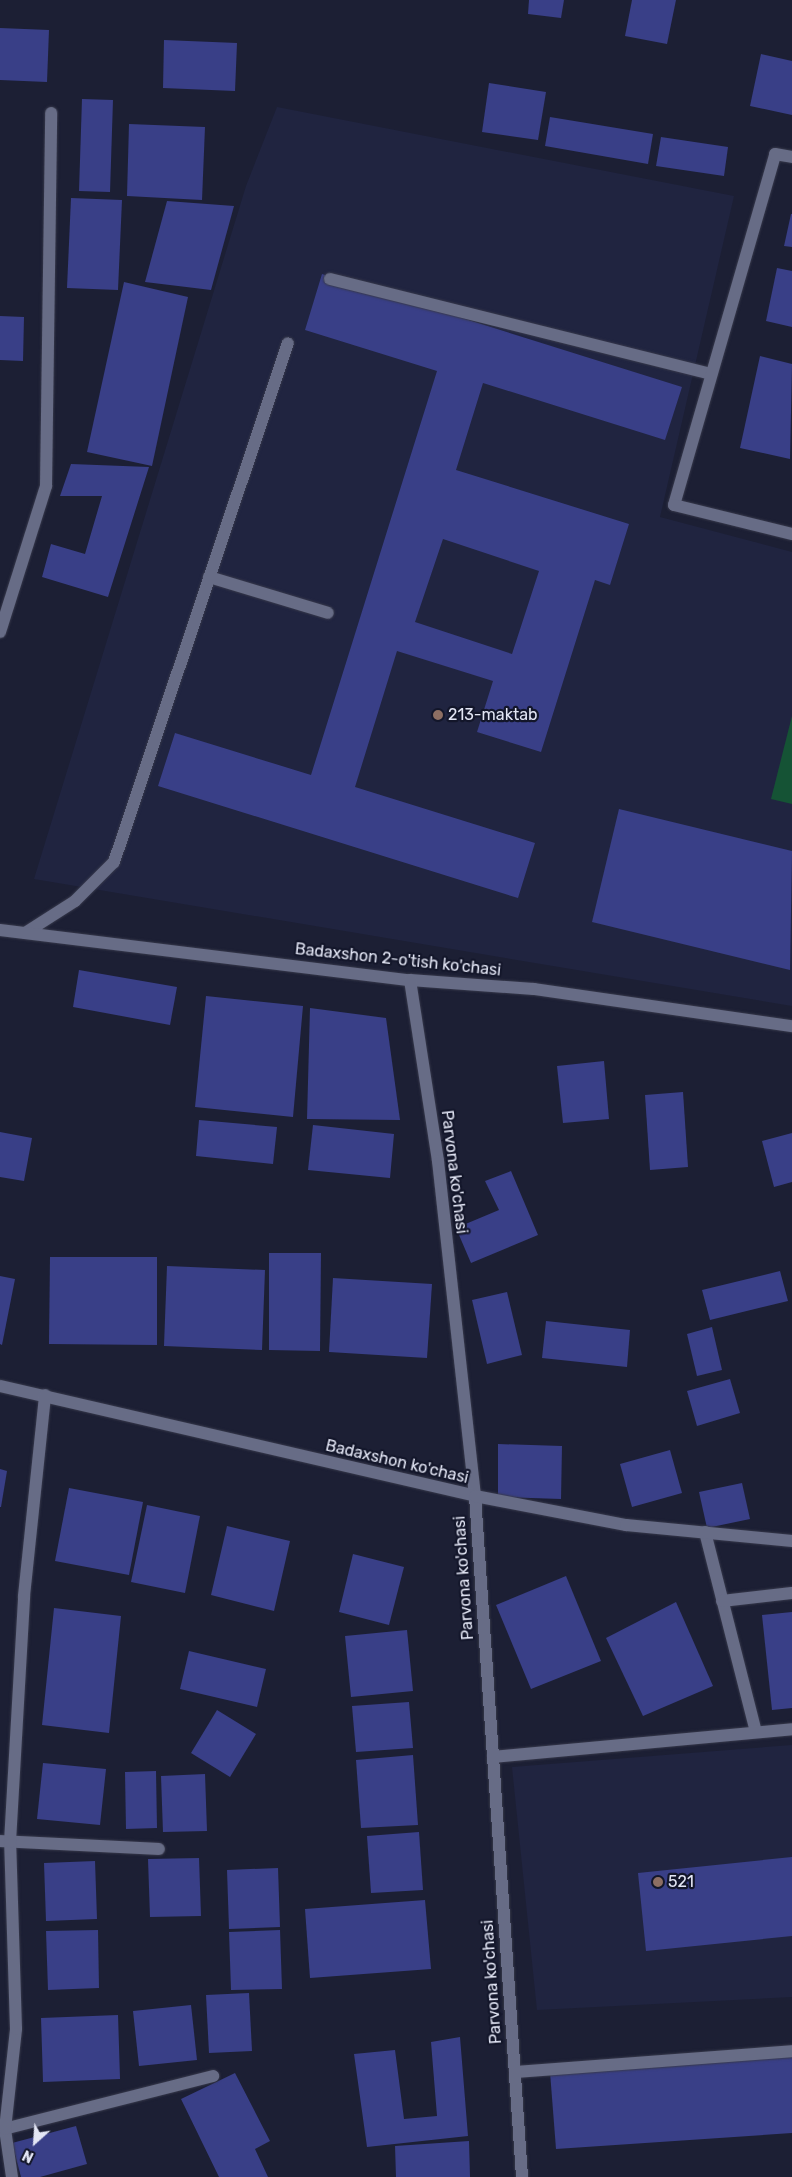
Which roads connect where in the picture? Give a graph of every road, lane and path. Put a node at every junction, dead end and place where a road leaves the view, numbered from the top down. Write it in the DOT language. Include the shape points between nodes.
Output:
graph roads {
  1 [pos="51,114"];
  2 [pos="792,158"];
  3 [pos="330,278"];
  4 [pos="288,343"];
  5 [pos="712,374"];
  6 [pos="792,534"];
  7 [pos="210,577"];
  8 [pos="328,614"];
  9 [pos="0,632"];
  10 [pos="0,930"];
  11 [pos="25,933"];
  12 [pos="410,980"];
  13 [pos="792,1026"];
  14 [pos="0,1386"];
  15 [pos="45,1395"];
  16 [pos="475,1496"];
  17 [pos="704,1532"];
  18 [pos="792,1541"];
  19 [pos="792,1593"];
  20 [pos="722,1601"];
  21 [pos="792,1729"];
  22 [pos="756,1732"];
  23 [pos="493,1757"];
  24 [pos="5,1842"];
  25 [pos="159,1849"];
  26 [pos="792,2051"];
  27 [pos="515,2072"];
  28 [pos="213,2076"];
  29 [pos="2,2130"];
  30 [pos="12,2177"];
  31 [pos="522,2177"];
  1 -- 9 [label="street" via="46,486"];
  2 -- 5 [label="street" via="775,154"];
  3 -- 5 [label="street"];
  4 -- 7 [label="street"];
  5 -- 6 [label="street" via="674,505"];
  7 -- 8 [label="street"];
  7 -- 11 [label="street" via="114,862 75,901"];
  10 -- 11 [label="street, Badaxshon 2-o'tish ko'chasi"];
  11 -- 12 [label="street, Badaxshon 2-o'tish ko'chasi"];
  12 -- 13 [label="street, Badaxshon 2-o'tish ko'chasi" via="534,989"];
  12 -- 16 [label="street, Parvona ko'chasi" via="438,1161"];
  14 -- 15 [label="street, Badaxshon ko'chasi"];
  15 -- 16 [label="street, Badaxshon ko'chasi"];
  15 -- 24 [label="street" via="24,1596"];
  16 -- 17 [label="street, Badaxshon ko'chasi" via="626,1525"];
  16 -- 23 [label="street, Parvona ko'chasi"];
  17 -- 18 [label="street, Badaxshon ko'chasi"];
  17 -- 20 [label="street"];
  19 -- 20 [label="street"];
  20 -- 22 [label="street"];
  21 -- 22 [label="street"];
  22 -- 23 [label="street"];
  23 -- 27 [label="street, Parvona ko'chasi"];
  24 -- 25 [label="street"];
  24 -- 29 [label="street" via="16,2028"];
  26 -- 27 [label="street"];
  27 -- 31 [label="street, Parvona ko'chasi"];
  28 -- 29 [label="street"];
  29 -- 30 [label="street"];
}
